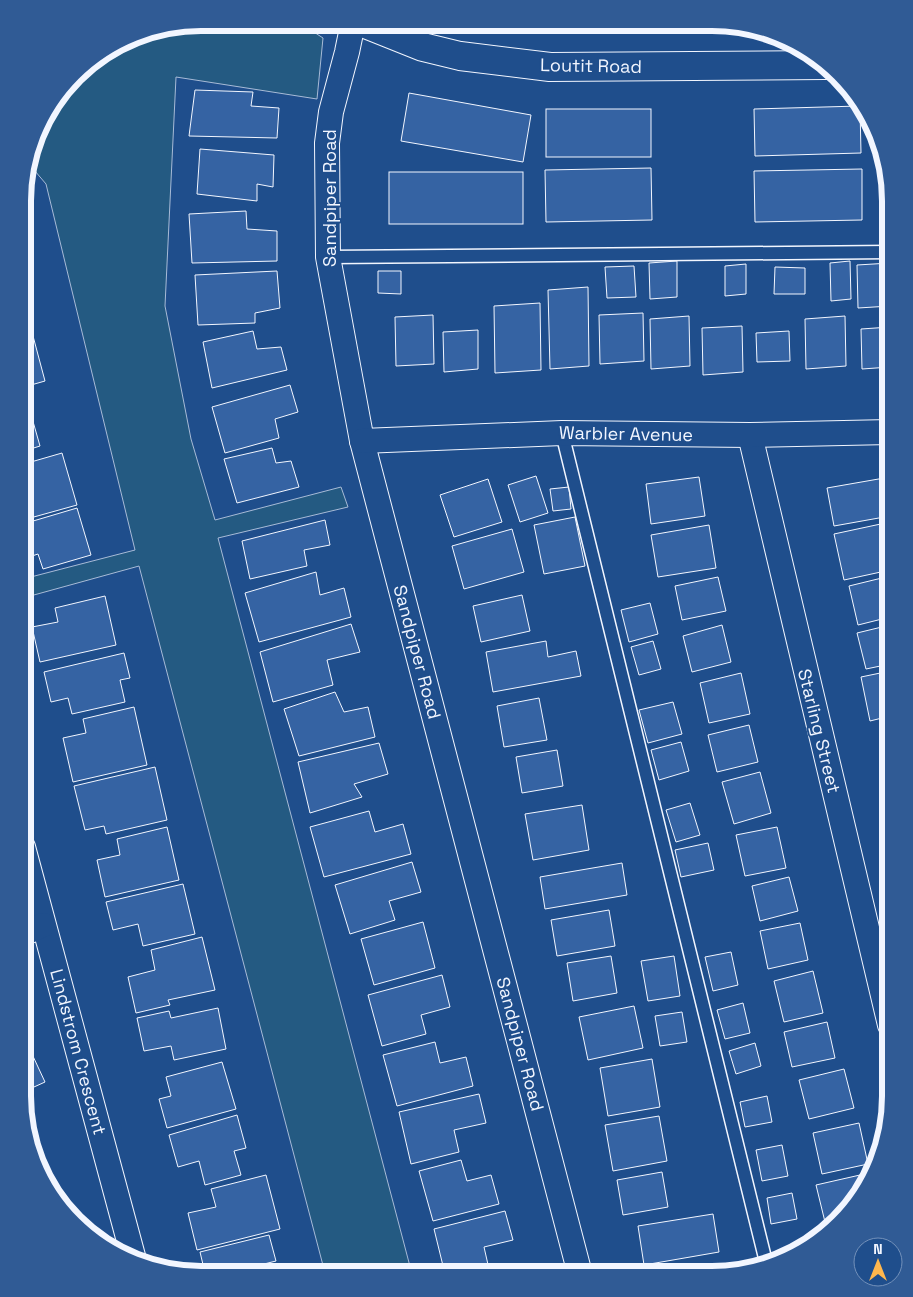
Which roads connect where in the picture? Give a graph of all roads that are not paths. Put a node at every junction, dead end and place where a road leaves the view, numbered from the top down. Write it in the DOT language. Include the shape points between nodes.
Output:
graph roads {
  1 [pos="351,31"];
  2 [pos="383,31"];
  3 [pos="814,65"];
  4 [pos="882,252"];
  5 [pos="328,257"];
  6 [pos="882,432"];
  7 [pos="562,433"];
  8 [pos="750,435"];
  9 [pos="362,441"];
  10 [pos="31,913"];
  11 [pos="33,930"];
  12 [pos="881,988"];
  13 [pos="132,1251"];
  14 [pos="765,1257"];
  15 [pos="578,1266"];
  1 -- 5 [label="street, Sandpiper Road" via="331,112 327,143"];
  2 -- 3 [label="street, Loutit Road" via="423,47 460,56 550,67"];
  4 -- 5 [label="lane"];
  5 -- 9 [label="street, Sandpiper Road"];
  6 -- 8 [label="street, Warbler Avenue"];
  7 -- 8 [label="street, Warbler Avenue"];
  7 -- 9 [label="street, Warbler Avenue"];
  7 -- 14 [label="lane"];
  8 -- 12 [label="street, Starling Street"];
  9 -- 15 [label="street, Sandpiper Road"];
  10 -- 11 [label="street, Lindstrom Crescent"];
  11 -- 13 [label="street, Lindstrom Crescent"];
}
